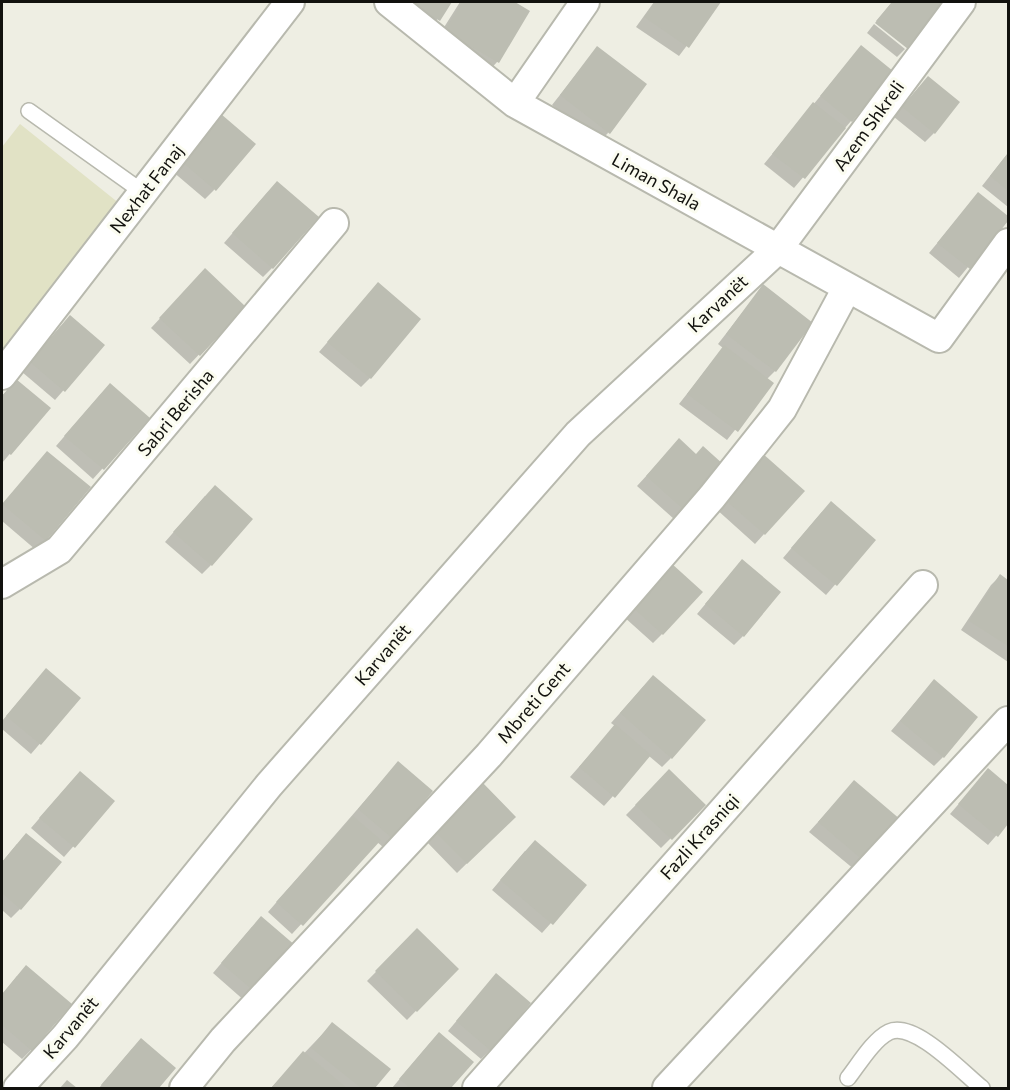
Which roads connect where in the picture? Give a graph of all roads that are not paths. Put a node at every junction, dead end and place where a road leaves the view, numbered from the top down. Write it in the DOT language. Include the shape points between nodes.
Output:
graph roads {
  1 [pos="290,2"];
  2 [pos="389,2"];
  3 [pos="585,2"];
  4 [pos="961,2"];
  5 [pos="515,103"];
  6 [pos="29,111"];
  7 [pos="144,193"];
  8 [pos="334,223"];
  9 [pos="1008,243"];
  10 [pos="777,250"];
  11 [pos="847,288"];
  12 [pos="2,375"];
  13 [pos="2,584"];
  14 [pos="923,585"];
  15 [pos="1008,721"];
  16 [pos="848,1078"];
  17 [pos="18,1089"];
  18 [pos="184,1089"];
  19 [pos="477,1089"];
  20 [pos="667,1089"];
  21 [pos="982,1089"];
  1 -- 7 [label="street, Nexhat Fanaj"];
  2 -- 5 [label="street, Liman Shala"];
  3 -- 5 [label="street"];
  4 -- 10 [label="street, Azem Shkreli"];
  5 -- 10 [label="street, Liman Shala"];
  6 -- 7 [label="lane"];
  7 -- 12 [label="street, Nexhat Fanaj"];
  8 -- 13 [label="street, Sabri Berisha" via="58,550"];
  9 -- 11 [label="street, Liman Shala" via="939,338"];
  10 -- 11 [label="street, Liman Shala"];
  10 -- 17 [label="street, Karvanët" via="578,434 268,785"];
  11 -- 18 [label="street, Mbreti Gent" via="782,409 712,497 489,755 223,1040"];
  14 -- 19 [label="street, Fazli Krasniqi"];
  15 -- 20 [label="street"];
  16 -- 21 [label="lane" via="889,1032 909,1030"];
}
